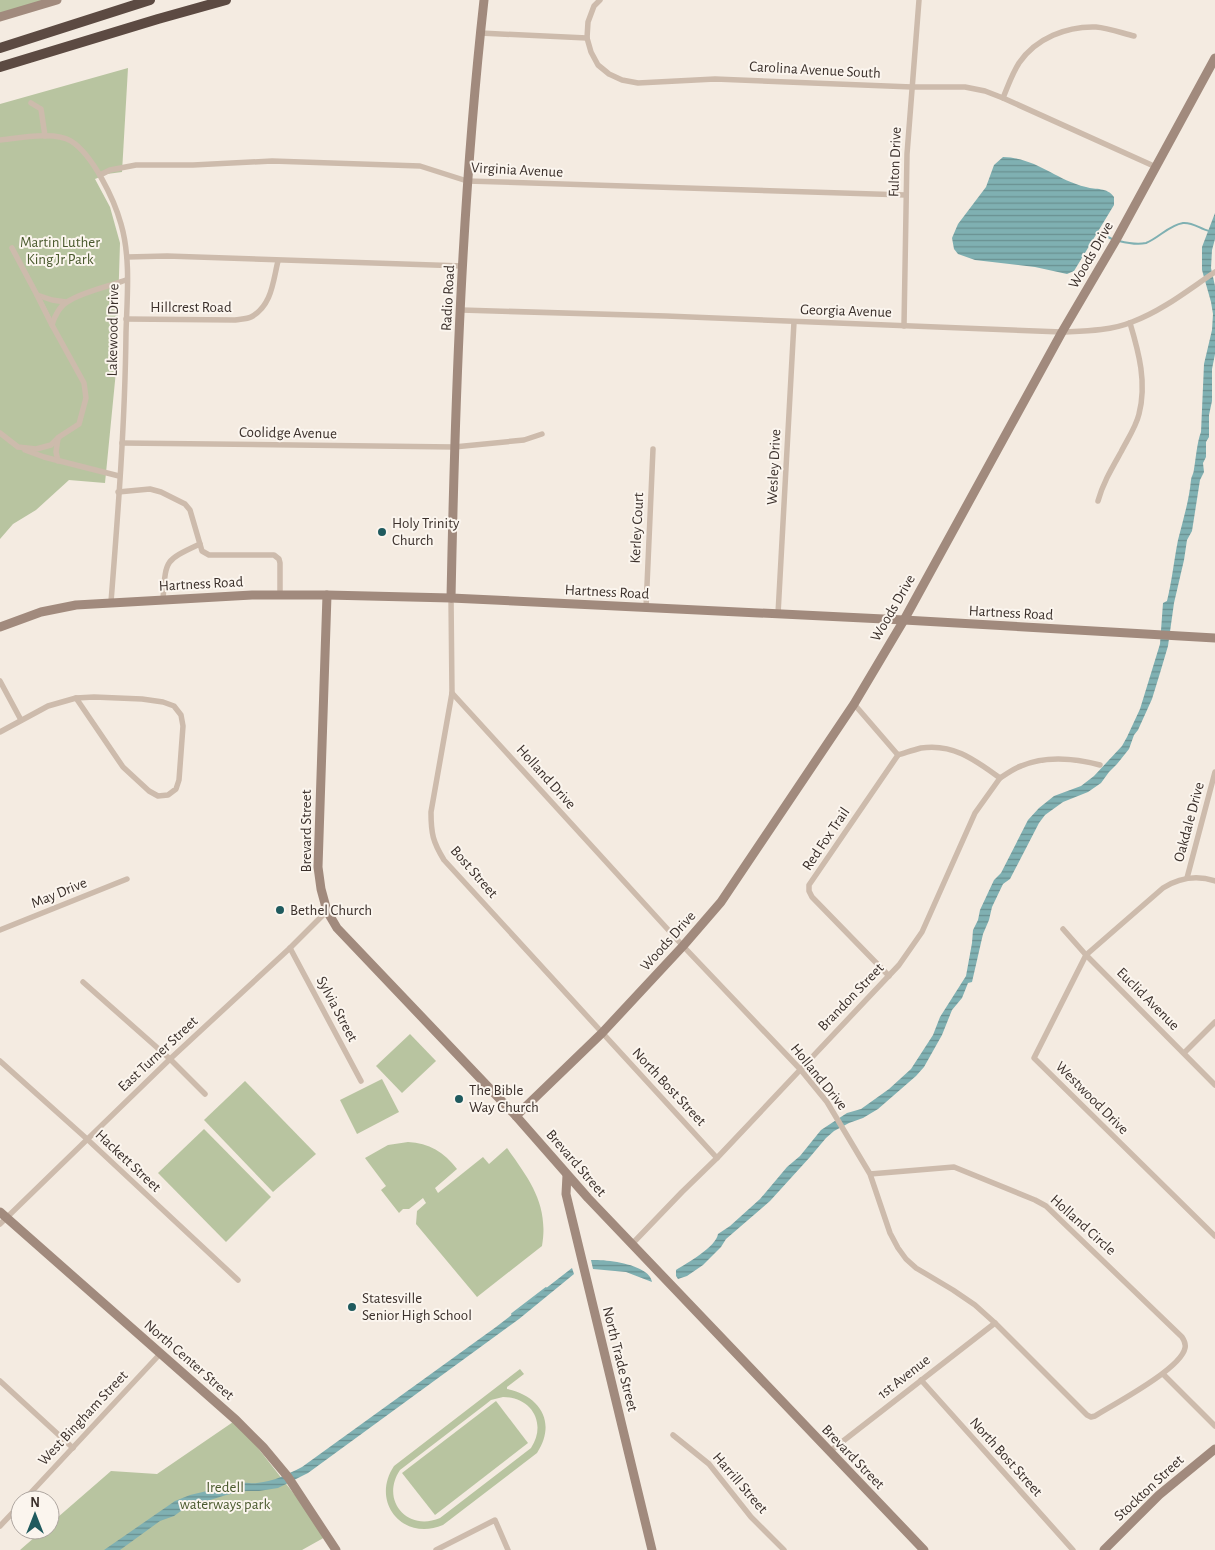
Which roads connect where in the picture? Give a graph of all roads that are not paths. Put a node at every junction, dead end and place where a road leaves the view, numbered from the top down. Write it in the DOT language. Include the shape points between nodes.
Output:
graph roads {
  1 [pos="57,0"];
  2 [pos="150,0"];
  3 [pos="226,0"];
  4 [pos="484,0"];
  5 [pos="600,0"];
  6 [pos="919,0"];
  7 [pos="0,17"];
  8 [pos="480,33"];
  9 [pos="1134,36"];
  10 [pos="587,38"];
  11 [pos="0,48"];
  12 [pos="1215,58"];
  13 [pos="0,67"];
  14 [pos="912,87"];
  15 [pos="1003,98"];
  16 [pos="31,103"];
  17 [pos="45,136"];
  18 [pos="0,140"];
  19 [pos="1156,167"];
  20 [pos="100,174"];
  21 [pos="467,181"];
  22 [pos="906,196"];
  23 [pos="12,248"];
  24 [pos="126,257"];
  25 [pos="278,260"];
  26 [pos="463,266"];
  27 [pos="1214,272"];
  28 [pos="126,280"];
  29 [pos="36,295"];
  30 [pos="66,302"];
  31 [pos="461,310"];
  32 [pos="126,320"];
  33 [pos="794,322"];
  34 [pos="1130,323"];
  35 [pos="52,325"];
  36 [pos="904,326"];
  37 [pos="1062,332"];
  38 [pos="0,434"];
  39 [pos="542,434"];
  40 [pos="59,436"];
  41 [pos="122,443"];
  42 [pos="18,447"];
  43 [pos="454,447"];
  44 [pos="653,449"];
  45 [pos="58,460"];
  46 [pos="119,476"];
  47 [pos="118,492"];
  48 [pos="1098,501"];
  49 [pos="200,544"];
  50 [pos="280,595"];
  51 [pos="327,595"];
  52 [pos="451,598"];
  53 [pos="163,599"];
  54 [pos="111,602"];
  55 [pos="646,608"];
  56 [pos="778,614"];
  57 [pos="904,620"];
  58 [pos="0,627"];
  59 [pos="1215,638"];
  60 [pos="0,682"];
  61 [pos="452,693"];
  62 [pos="76,698"];
  63 [pos="854,704"];
  64 [pos="21,720"];
  65 [pos="0,732"];
  66 [pos="898,754"];
  67 [pos="1100,765"];
  68 [pos="1215,772"];
  69 [pos="1000,778"];
  70 [pos="1187,878"];
  71 [pos="127,879"];
  72 [pos="1215,881"];
  73 [pos="327,911"];
  74 [pos="1064,929"];
  75 [pos="0,930"];
  76 [pos="683,946"];
  77 [pos="290,948"];
  78 [pos="1086,955"];
  79 [pos="889,976"];
  80 [pos="83,982"];
  81 [pos="1215,1022"];
  82 [pos="602,1033"];
  83 [pos="1184,1053"];
  84 [pos="170,1059"];
  85 [pos="0,1060"];
  86 [pos="800,1069"];
  87 [pos="361,1081"];
  88 [pos="1215,1084"];
  89 [pos="205,1094"];
  90 [pos="516,1116"];
  91 [pos="87,1139"];
  92 [pos="717,1158"];
  93 [pos="870,1174"];
  94 [pos="567,1175"];
  95 [pos="2,1218"];
  96 [pos="1215,1236"];
  97 [pos="632,1244"];
  98 [pos="238,1280"];
  99 [pos="995,1323"];
  100 [pos="160,1354"];
  101 [pos="1163,1374"];
  102 [pos="921,1380"];
  103 [pos="0,1381"];
  104 [pos="1215,1426"];
  105 [pos="673,1435"];
  106 [pos="73,1448"];
  107 [pos="1215,1448"];
  108 [pos="829,1452"];
  109 [pos="33,1490"];
  110 [pos="10,1516"];
  111 [pos="0,1526"];
  112 [pos="336,1550"];
  113 [pos="436,1550"];
  114 [pos="508,1550"];
  115 [pos="652,1550"];
  116 [pos="784,1550"];
  117 [pos="924,1550"];
  118 [pos="1073,1550"];
  119 [pos="1104,1550"];
  1 -- 7 [label="street"];
  2 -- 11 [label="highway"];
  3 -- 13 [label="highway"];
  4 -- 8 [label="street, Radio Road"];
  5 -- 10 [label="street" via="588,22"];
  6 -- 14 [label="street, Fulton Drive"];
  8 -- 10 [label="street"];
  8 -- 21 [label="street, Radio Road"];
  9 -- 15 [label="street" via="1097,27 1075,28 1054,34 1035,46 1020,62"];
  10 -- 14 [label="street, Carolina Avenue South" via="598,65 622,80 638,83 723,79"];
  12 -- 19 [label="street, Woods Drive"];
  14 -- 15 [label="street, Carolina Avenue South" via="965,87"];
  14 -- 22 [label="street, Fulton Drive"];
  15 -- 19 [label="street, Carolina Avenue South"];
  16 -- 17 [label="street" via="41,109"];
  17 -- 18 [label="street, Lakewood Drive"];
  17 -- 20 [label="street, Lakewood Drive" via="60,136 71,141"];
  19 -- 37 [label="street, Woods Drive"];
  20 -- 21 [label="street, Virginia Avenue" via="136,164 272,161 420,166"];
  20 -- 24 [label="street, Lakewood Drive" via="122,225"];
  21 -- 22 [label="street, Virginia Avenue"];
  21 -- 26 [label="street, Radio Road"];
  22 -- 36 [label="street, Fulton Drive"];
  23 -- 29 [label="street"];
  24 -- 25 [label="street"];
  24 -- 28 [label="street, Lakewood Drive"];
  25 -- 26 [label="street"];
  25 -- 32 [label="street, Hillcrest Road" via="270,296 262,309 250,317 235,320"];
  26 -- 31 [label="street, Radio Road"];
  27 -- 34 [label="street, Georgia Avenue" via="1151,314"];
  28 -- 30 [label="street"];
  28 -- 32 [label="street, Lakewood Drive"];
  29 -- 30 [label="street"];
  29 -- 35 [label="street"];
  30 -- 35 [label="street"];
  31 -- 33 [label="street, Georgia Avenue"];
  31 -- 43 [label="street, Radio Road"];
  32 -- 41 [label="street, Lakewood Drive"];
  33 -- 36 [label="street, Georgia Avenue"];
  33 -- 56 [label="street, Wesley Drive"];
  34 -- 37 [label="street, Georgia Avenue" via="1098,330"];
  34 -- 48 [label="street" via="1142,374 1140,408 1101,488"];
  35 -- 40 [label="street" via="84,383 86,398 79,424"];
  36 -- 37 [label="street, Georgia Avenue"];
  37 -- 57 [label="street, Woods Drive"];
  38 -- 42 [label="street"];
  39 -- 43 [label="street, Coolidge Avenue" via="524,440"];
  40 -- 42 [label="street" via="51,445"];
  40 -- 45 [label="street"];
  41 -- 43 [label="street, Coolidge Avenue"];
  41 -- 46 [label="street, Lakewood Drive"];
  42 -- 45 [label="street"];
  43 -- 52 [label="street, Radio Road"];
  44 -- 55 [label="street, Kerley Court"];
  45 -- 46 [label="street"];
  46 -- 47 [label="street, Lakewood Drive"];
  47 -- 49 [label="street" via="150,489 174,497 190,510"];
  47 -- 54 [label="street, Lakewood Drive"];
  49 -- 50 [label="street" via="202,551 210,555 277,556 280,562"];
  49 -- 53 [label="street" via="168,562"];
  50 -- 51 [label="street, Hartness Road"];
  50 -- 53 [label="street, Hartness Road"];
  51 -- 52 [label="street, Hartness Road"];
  51 -- 73 [label="street, Brevard Street" via="318,867"];
  52 -- 55 [label="street, Hartness Road"];
  52 -- 61 [label="street, Bost Street"];
  53 -- 54 [label="street, Hartness Road"];
  54 -- 58 [label="street, Hartness Road" via="41,612"];
  55 -- 56 [label="street, Hartness Road"];
  56 -- 57 [label="street, Hartness Road"];
  57 -- 59 [label="street, Hartness Road"];
  57 -- 63 [label="street, Woods Drive"];
  60 -- 64 [label="street"];
  61 -- 76 [label="street, Holland Drive"];
  61 -- 82 [label="street, Bost Street" via="431,812 435,846 444,860"];
  62 -- 62 [label="street" via="123,767 149,791 158,796 168,795 176,789 183,726 181,715 174,706 142,700"];
  62 -- 64 [label="street" via="48,706"];
  63 -- 66 [label="street"];
  63 -- 76 [label="street, Woods Drive" via="721,902"];
  64 -- 65 [label="street"];
  66 -- 69 [label="street" via="939,747 968,756"];
  66 -- 79 [label="street, Red Fox Trail" via="809,891"];
  67 -- 69 [label="street" via="1066,758 1042,759 1020,766"];
  68 -- 70 [label="street, Oakdale Drive"];
  69 -- 79 [label="street, Brandon Street" via="975,814 922,932"];
  70 -- 72 [label="street"];
  70 -- 78 [label="street" via="1163,888"];
  71 -- 75 [label="street, May Drive"];
  73 -- 77 [label="street, East Turner Street"];
  73 -- 90 [label="street, Brevard Street" via="337,928"];
  74 -- 78 [label="street, Euclid Avenue"];
  76 -- 82 [label="street, Woods Drive"];
  76 -- 86 [label="street, Holland Drive"];
  77 -- 84 [label="street, East Turner Street"];
  77 -- 87 [label="street, Sylvia Street"];
  78 -- 83 [label="street, Euclid Avenue"];
  78 -- 96 [label="street, Westwood Drive" via="1034,1058"];
  79 -- 86 [label="street, Brandon Street"];
  80 -- 84 [label="street"];
  81 -- 83 [label="street"];
  82 -- 90 [label="street, Woods Drive"];
  82 -- 92 [label="street, North Bost Street"];
  83 -- 88 [label="street, Euclid Avenue"];
  84 -- 89 [label="street"];
  84 -- 91 [label="street, East Turner Street"];
  85 -- 91 [label="street, Hackett Street"];
  86 -- 92 [label="street, Brandon Street"];
  86 -- 93 [label="street, Holland Drive" via="827,1102"];
  90 -- 94 [label="street, Brevard Street"];
  91 -- 95 [label="street, East Turner Street"];
  91 -- 98 [label="street, Hackett Street"];
  92 -- 97 [label="street, Brandon Street"];
  93 -- 99 [label="street, Holland Drive" via="890,1233 906,1259 975,1305"];
  93 -- 101 [label="street, Holland Circle" via="954,1167 1046,1206 1182,1337 1185,1342 1183,1353"];
  94 -- 97 [label="street, Brevard Street"];
  94 -- 115 [label="street, North Trade Street" via="566,1194"];
  95 -- 100 [label="street, North Center Street"];
  97 -- 108 [label="street, Brevard Street"];
  99 -- 101 [label="street, Holland Drive" via="1091,1417"];
  99 -- 102 [label="street, 1st Avenue"];
  100 -- 106 [label="street, West Bingham Street"];
  100 -- 112 [label="street, North Center Street" via="263,1447 288,1476"];
  101 -- 104 [label="street"];
  102 -- 108 [label="street, 1st Avenue"];
  102 -- 118 [label="street, North Bost Street"];
  103 -- 106 [label="street"];
  105 -- 116 [label="street, Harrill Street" via="709,1464 751,1516"];
  106 -- 109 [label="street, West Bingham Street"];
  107 -- 119 [label="street, Stockton Street" via="1159,1495"];
  108 -- 117 [label="street, Brevard Street"];
  110 -- 111 [label="street"];
  113 -- 114 [label="street" via="495,1520"];
}
